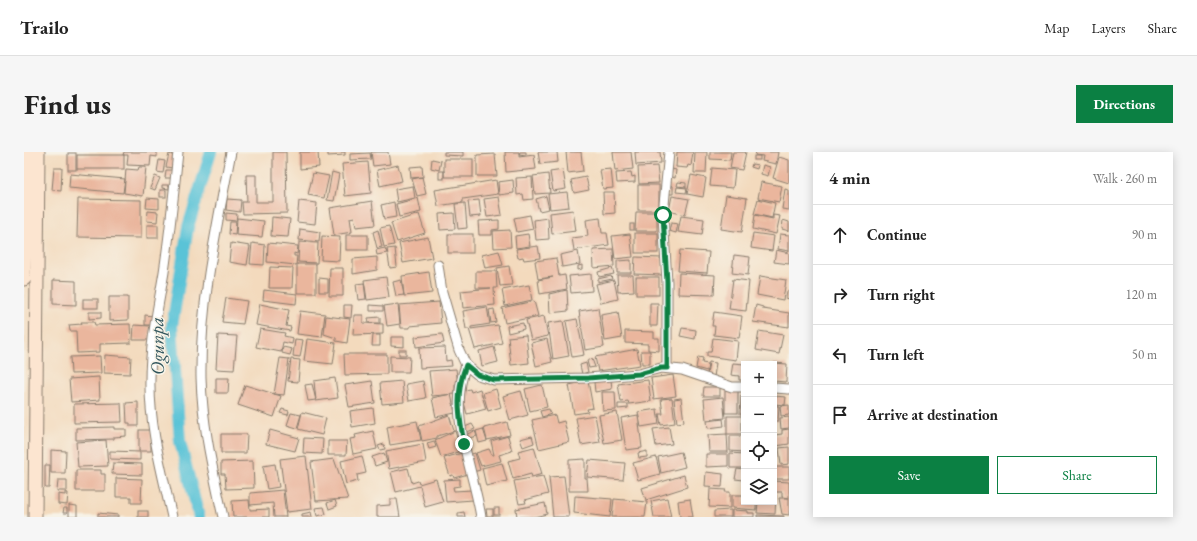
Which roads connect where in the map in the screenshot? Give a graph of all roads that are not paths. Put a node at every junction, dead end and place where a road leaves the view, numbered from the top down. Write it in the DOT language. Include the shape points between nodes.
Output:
graph roads {
  1 [pos="27,152"];
  2 [pos="38,152"];
  3 [pos="178,152"];
  4 [pos="231,152"];
  5 [pos="669,152"];
  6 [pos="438,265"];
  7 [pos="24,279"];
  8 [pos="466,365"];
  9 [pos="667,368"];
  10 [pos="741,387"];
  11 [pos="777,388"];
  12 [pos="789,389"];
  13 [pos="35,517"];
  14 [pos="172,517"];
  15 [pos="224,517"];
  16 [pos="481,517"];
  1 -- 7 [label="main road"];
  2 -- 13 [label="main road"];
  3 -- 14 [label="street" via="164,272 152,342 150,381 152,420"];
  4 -- 15 [label="street" via="214,245 203,328 201,376 211,460"];
  5 -- 9 [label="street" via="663,215 667,282"];
  6 -- 8 [label="street" via="450,322"];
  8 -- 9 [label="street" via="478,375 494,380 588,378 639,374"];
  8 -- 16 [label="street" via="458,396 459,418"];
  9 -- 10 [label="street" via="682,370 732,387"];
  11 -- 12 [label="street"];
}
